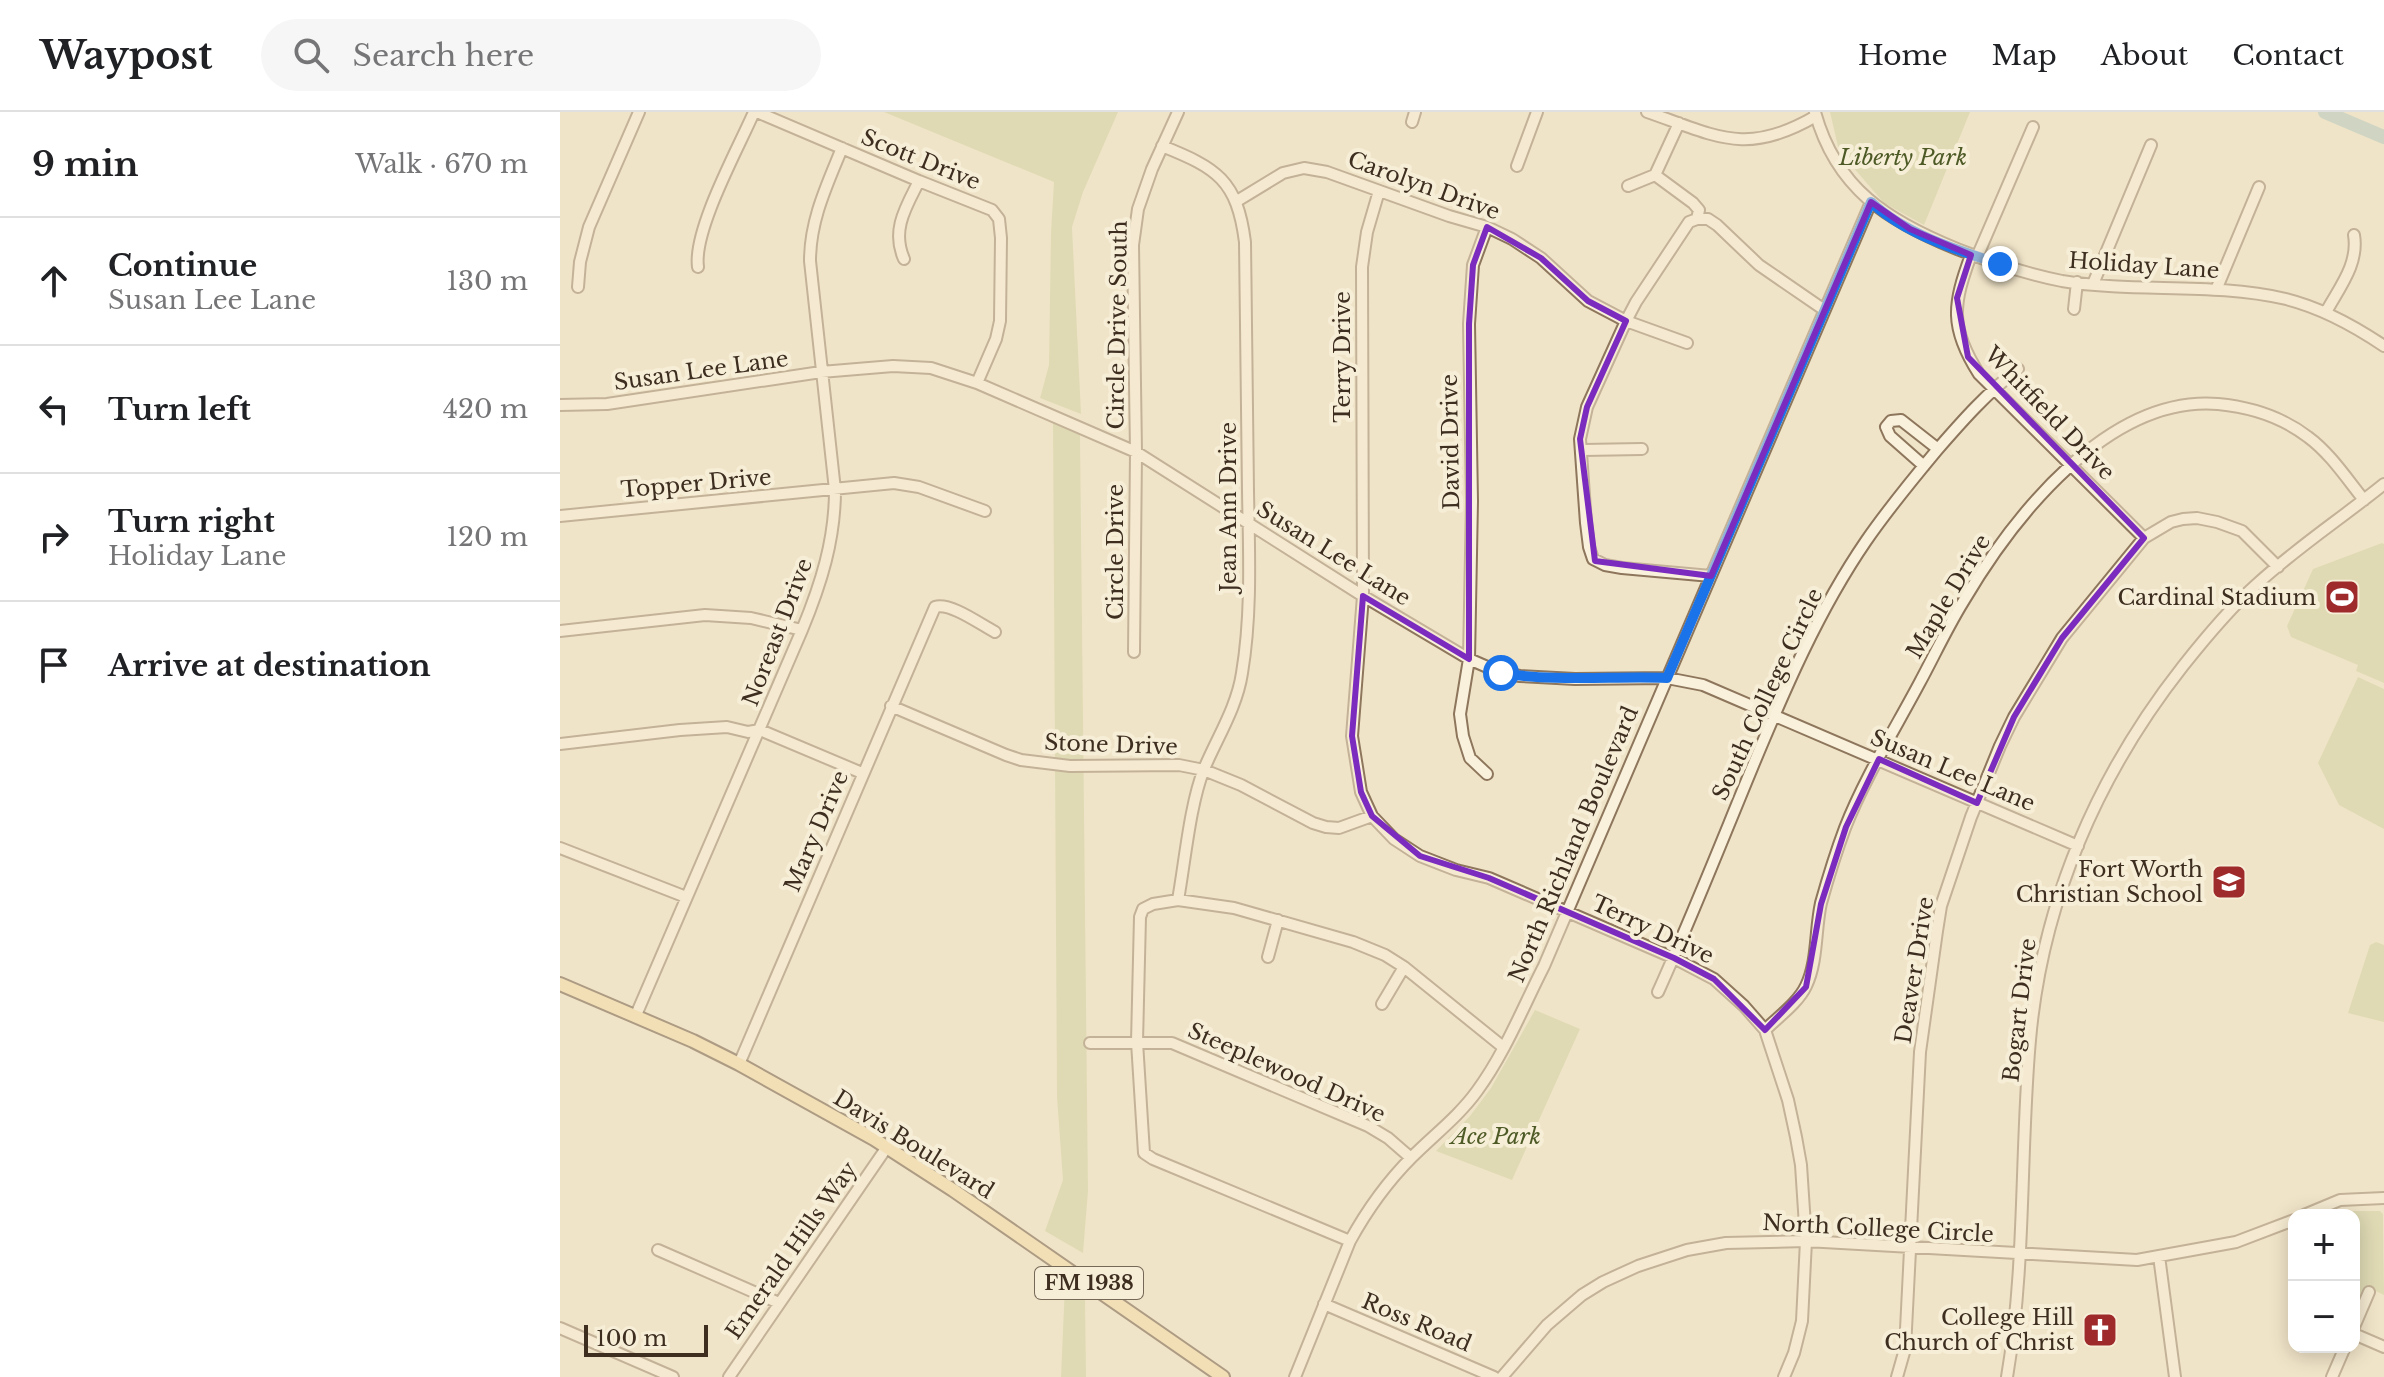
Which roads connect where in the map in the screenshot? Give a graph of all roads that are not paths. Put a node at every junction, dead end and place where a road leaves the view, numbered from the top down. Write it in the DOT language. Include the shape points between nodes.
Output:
graph roads {
  1 [pos="639,112"];
  2 [pos="755,112"];
  3 [pos="1178,112"];
  4 [pos="1537,112"];
  5 [pos="1647,112"];
  6 [pos="1815,114"];
  7 [pos="1679,123"];
  8 [pos="2033,127"];
  9 [pos="2151,145"];
  10 [pos="1162,146"];
  11 [pos="842,148"];
  12 [pos="1517,166"];
  13 [pos="1655,175"];
  14 [pos="919,181"];
  15 [pos="1628,186"];
  16 [pos="2259,187"];
  17 [pos="1379,191"];
  18 [pos="1237,201"];
  19 [pos="1871,202"];
  20 [pos="1697,219"];
  21 [pos="1487,227"];
  22 [pos="2354,235"];
  23 [pos="1974,256"];
  24 [pos="904,259"];
  25 [pos="698,267"];
  26 [pos="2077,282"];
  27 [pos="2093,284"];
  28 [pos="578,287"];
  29 [pos="2216,290"];
  30 [pos="1823,309"];
  31 [pos="2074,309"];
  32 [pos="2326,312"];
  33 [pos="1626,321"];
  34 [pos="1687,343"];
  35 [pos="2384,346"];
  36 [pos="2018,369"];
  37 [pos="821,372"];
  38 [pos="977,383"];
  39 [pos="1994,388"];
  40 [pos="560,405"];
  41 [pos="1642,449"];
  42 [pos="1938,449"];
  43 [pos="1583,450"];
  44 [pos="1136,452"];
  45 [pos="1924,466"];
  46 [pos="2072,466"];
  47 [pos="2384,484"];
  48 [pos="835,490"];
  49 [pos="2364,500"];
  50 [pos="985,511"];
  51 [pos="560,516"];
  52 [pos="1248,522"];
  53 [pos="2144,538"];
  54 [pos="2278,567"];
  55 [pos="1711,576"];
  56 [pos="1363,596"];
  57 [pos="802,630"];
  58 [pos="560,631"];
  59 [pos="995,632"];
  60 [pos="1134,652"];
  61 [pos="1469,659"];
  62 [pos="1667,678"];
  63 [pos="891,706"];
  64 [pos="1774,715"];
  65 [pos="760,730"];
  66 [pos="560,744"];
  67 [pos="1879,759"];
  68 [pos="1204,770"];
  69 [pos="862,773"];
  70 [pos="1487,774"];
  71 [pos="1977,803"];
  72 [pos="1372,816"];
  73 [pos="2078,846"];
  74 [pos="560,848"];
  75 [pos="686,897"];
  76 [pos="1178,900"];
  77 [pos="1566,911"];
  78 [pos="1278,920"];
  79 [pos="1268,957"];
  80 [pos="1674,958"];
  81 [pos="1404,967"];
  82 [pos="560,984"];
  83 [pos="1658,992"];
  84 [pos="1382,1004"];
  85 [pos="636,1015"];
  86 [pos="1765,1030"];
  87 [pos="1137,1042"];
  88 [pos="1090,1043"];
  89 [pos="1503,1047"];
  90 [pos="739,1064"];
  91 [pos="887,1147"];
  92 [pos="1411,1158"];
  93 [pos="2384,1198"];
  94 [pos="2318,1209"];
  95 [pos="2288,1223"];
  96 [pos="1350,1241"];
  97 [pos="1806,1241"];
  98 [pos="1911,1248"];
  99 [pos="658,1250"];
  100 [pos="2021,1255"];
  101 [pos="2159,1256"];
  102 [pos="2369,1292"];
  103 [pos="779,1303"];
  104 [pos="1324,1304"];
  105 [pos="2360,1313"];
  106 [pos="560,1328"];
  107 [pos="2360,1337"];
  108 [pos="2384,1347"];
  109 [pos="2342,1353"];
  110 [pos="1218,1375"];
  111 [pos="673,1377"];
  112 [pos="729,1377"];
  113 [pos="1295,1377"];
  114 [pos="1494,1377"];
  115 [pos="1502,1377"];
  116 [pos="1784,1377"];
  117 [pos="1897,1377"];
  118 [pos="2007,1377"];
  119 [pos="2175,1377"];
  120 [pos="2332,1377"];
  1 -- 28 [label="street" via="589,227"];
  2 -- 11 [label="street, Scott Drive"];
  2 -- 25 [label="street" via="701,231"];
  3 -- 10 [label="street, Circle Drive South"];
  4 -- 12 [label="street"];
  5 -- 7 [label="street"];
  6 -- 7 [label="street" via="1768,138 1735,140"];
  6 -- 19 [label="street, Holiday Lane" via="1839,166"];
  7 -- 13 [label="street"];
  8 -- 23 [label="street, Whitfield Drive"];
  9 -- 27 [label="street"];
  10 -- 18 [label="street, Jean Ann Drive" via="1214,172"];
  10 -- 44 [label="street, Circle Drive South" via="1138,209 1133,245"];
  11 -- 14 [label="street, Scott Drive"];
  11 -- 37 [label="street, Noreast Drive" via="810,241"];
  13 -- 15 [label="street"];
  13 -- 20 [label="street" via="1693,203 1699,210"];
  14 -- 24 [label="street" via="897,236"];
  14 -- 38 [label="street, Scott Drive" via="992,210 999,219 1000,321"];
  16 -- 29 [label="street"];
  17 -- 18 [label="street, Carolyn Drive" via="1304,168 1283,173"];
  17 -- 21 [label="street, Carolyn Drive"];
  17 -- 56 [label="street, Terry Drive" via="1362,267"];
  18 -- 52 [label="street, Jean Ann Drive" via="1245,242"];
  19 -- 23 [label="street, Holiday Lane" via="1910,229"];
  19 -- 30 [label="street, North Richland Boulevard"];
  20 -- 30 [label="street" via="1717,225 1759,265"];
  20 -- 33 [label="street" via="1689,222"];
  21 -- 33 [label="street, Carolyn Drive" via="1541,258 1588,301"];
  21 -- 61 [label="street, David Drive" via="1473,265 1469,324"];
  22 -- 32 [label="street" via="2352,265"];
  23 -- 26 [label="street, Holiday Lane"];
  23 -- 39 [label="street, Whitfield Drive" via="1957,298 1961,338 1974,365"];
  26 -- 27 [label="street, Holiday Lane"];
  26 -- 31 [label="street"];
  27 -- 29 [label="street, Holiday Lane"];
  29 -- 32 [label="street, Holiday Lane" via="2259,294"];
  30 -- 55 [label="street, North Richland Boulevard"];
  32 -- 35 [label="street, Holiday Lane"];
  33 -- 34 [label="street, Carolyn Drive"];
  33 -- 43 [label="street" via="1587,407 1580,439"];
  36 -- 39 [label="street, South College Circle"];
  37 -- 38 [label="street, Susan Lee Lane" via="908,366"];
  37 -- 40 [label="street, Susan Lee Lane" via="607,404"];
  37 -- 48 [label="street, Noreast Drive"];
  38 -- 44 [label="street, Susan Lee Lane"];
  39 -- 42 [label="street, South College Circle"];
  39 -- 46 [label="street, Whitfield Drive"];
  41 -- 43 [label="street"];
  42 -- 45 [label="street, South College Circle"];
  42 -- 45 [label="street" via="1901,420 1886,427"];
  43 -- 55 [label="street" via="1593,559 1622,568"];
  44 -- 52 [label="street, Susan Lee Lane"];
  44 -- 60 [label="street, Circle Drive"];
  45 -- 64 [label="street, South College Circle" via="1845,575"];
  46 -- 49 [label="street, Maple Drive" via="2094,445 2143,416 2186,404 2233,406 2283,422 2308,437"];
  46 -- 53 [label="street, Whitfield Drive"];
  46 -- 67 [label="street, Maple Drive" via="2045,491 1981,572"];
  47 -- 49 [label="street, Bogart Drive"];
  48 -- 50 [label="street, Topper Drive" via="905,483"];
  48 -- 51 [label="street, Topper Drive"];
  48 -- 57 [label="street, Noreast Drive" via="830,548"];
  49 -- 54 [label="street, Bogart Drive"];
  52 -- 56 [label="street, Susan Lee Lane"];
  52 -- 68 [label="street, Jean Ann Drive" via="1242,676"];
  53 -- 54 [label="street, Deaver Drive" via="2183,519 2217,522 2242,531"];
  53 -- 71 [label="street, Deaver Drive" via="2062,638 2014,717"];
  54 -- 73 [label="street, Bogart Drive" via="2206,636 2152,706 2111,772"];
  55 -- 62 [label="street, North Richland Boulevard"];
  56 -- 61 [label="street, Susan Lee Lane"];
  56 -- 72 [label="street, Terry Drive" via="1352,736 1361,792"];
  57 -- 58 [label="street" via="751,618 705,615"];
  57 -- 65 [label="street, Noreast Drive"];
  59 -- 63 [label="street, Mary Drive" via="950,607 935,607"];
  61 -- 62 [label="street, Susan Lee Lane" via="1520,676"];
  61 -- 70 [label="street, David Drive" via="1460,714 1463,736 1470,758"];
  62 -- 64 [label="street, Susan Lee Lane" via="1703,685"];
  62 -- 77 [label="street, North Richland Boulevard"];
  63 -- 68 [label="street, Stone Drive" via="1021,760"];
  63 -- 69 [label="street, Mary Drive"];
  64 -- 67 [label="street, Susan Lee Lane"];
  64 -- 80 [label="street, South College Circle"];
  65 -- 66 [label="street" via="680,730"];
  65 -- 69 [label="street"];
  65 -- 75 [label="street, Noreast Drive"];
  67 -- 71 [label="street, Susan Lee Lane"];
  67 -- 86 [label="street, Maple Drive" via="1846,827 1821,904 1806,987"];
  68 -- 72 [label="street, Stone Drive" via="1326,827"];
  68 -- 76 [label="street, Jean Ann Drive"];
  69 -- 90 [label="street, Mary Drive"];
  71 -- 73 [label="street, Susan Lee Lane"];
  71 -- 98 [label="street, Deaver Drive" via="1937,931 1920,1052"];
  72 -- 77 [label="street, Terry Drive" via="1420,856"];
  73 -- 100 [label="street, Bogart Drive" via="2037,985"];
  74 -- 75 [label="street"];
  75 -- 85 [label="street, Noreast Drive"];
  76 -- 78 [label="street"];
  76 -- 87 [label="street" via="1145,907 1140,917"];
  77 -- 80 [label="street, Terry Drive"];
  77 -- 89 [label="street, North Richland Boulevard"];
  78 -- 79 [label="street"];
  78 -- 81 [label="street" via="1353,942"];
  80 -- 83 [label="street, South College Circle"];
  80 -- 86 [label="street, Terry Drive" via="1714,979"];
  81 -- 84 [label="street"];
  81 -- 89 [label="street"];
  82 -- 85 [label="main road, Davis Boulevard / FM 1938"];
  85 -- 90 [label="main road, Davis Boulevard / FM 1938"];
  86 -- 97 [label="street, Terry Drive" via="1796,1137"];
  87 -- 88 [label="street, Steeplewood Drive"];
  87 -- 92 [label="street, Steeplewood Drive" via="1172,1043 1221,1063 1368,1126"];
  87 -- 96 [label="street" via="1144,1153"];
  89 -- 92 [label="street, North Richland Boulevard" via="1477,1092"];
  90 -- 91 [label="main road, Davis Boulevard / FM 1938"];
  91 -- 103 [label="street, Emerald Hills Way"];
  91 -- 110 [label="main road, Davis Boulevard / FM 1938"];
  92 -- 96 [label="street, North Richland Boulevard" via="1376,1198"];
  93 -- 94 [label="street" via="2340,1200"];
  95 -- 101 [label="street, North College Circle" via="2236,1242"];
  96 -- 104 [label="street, North Richland Boulevard"];
  97 -- 98 [label="street, North College Circle"];
  97 -- 115 [label="street, North College Circle" via="1726,1243 1638,1266 1562,1310"];
  97 -- 116 [label="street, Terry Drive" via="1802,1321"];
  98 -- 100 [label="street, North College Circle"];
  98 -- 117 [label="street, Deaver Drive" via="1905,1349"];
  99 -- 103 [label="street"];
  100 -- 101 [label="street, North College Circle" via="2107,1260"];
  100 -- 118 [label="street, Bogart Drive"];
  101 -- 119 [label="street"];
  102 -- 105 [label="street"];
  103 -- 112 [label="street, Emerald Hills Way"];
  104 -- 113 [label="street, North Richland Boulevard"];
  104 -- 114 [label="street, Ross Road"];
  106 -- 111 [label="street"];
  107 -- 108 [label="street"];
  109 -- 120 [label="street"];
}
